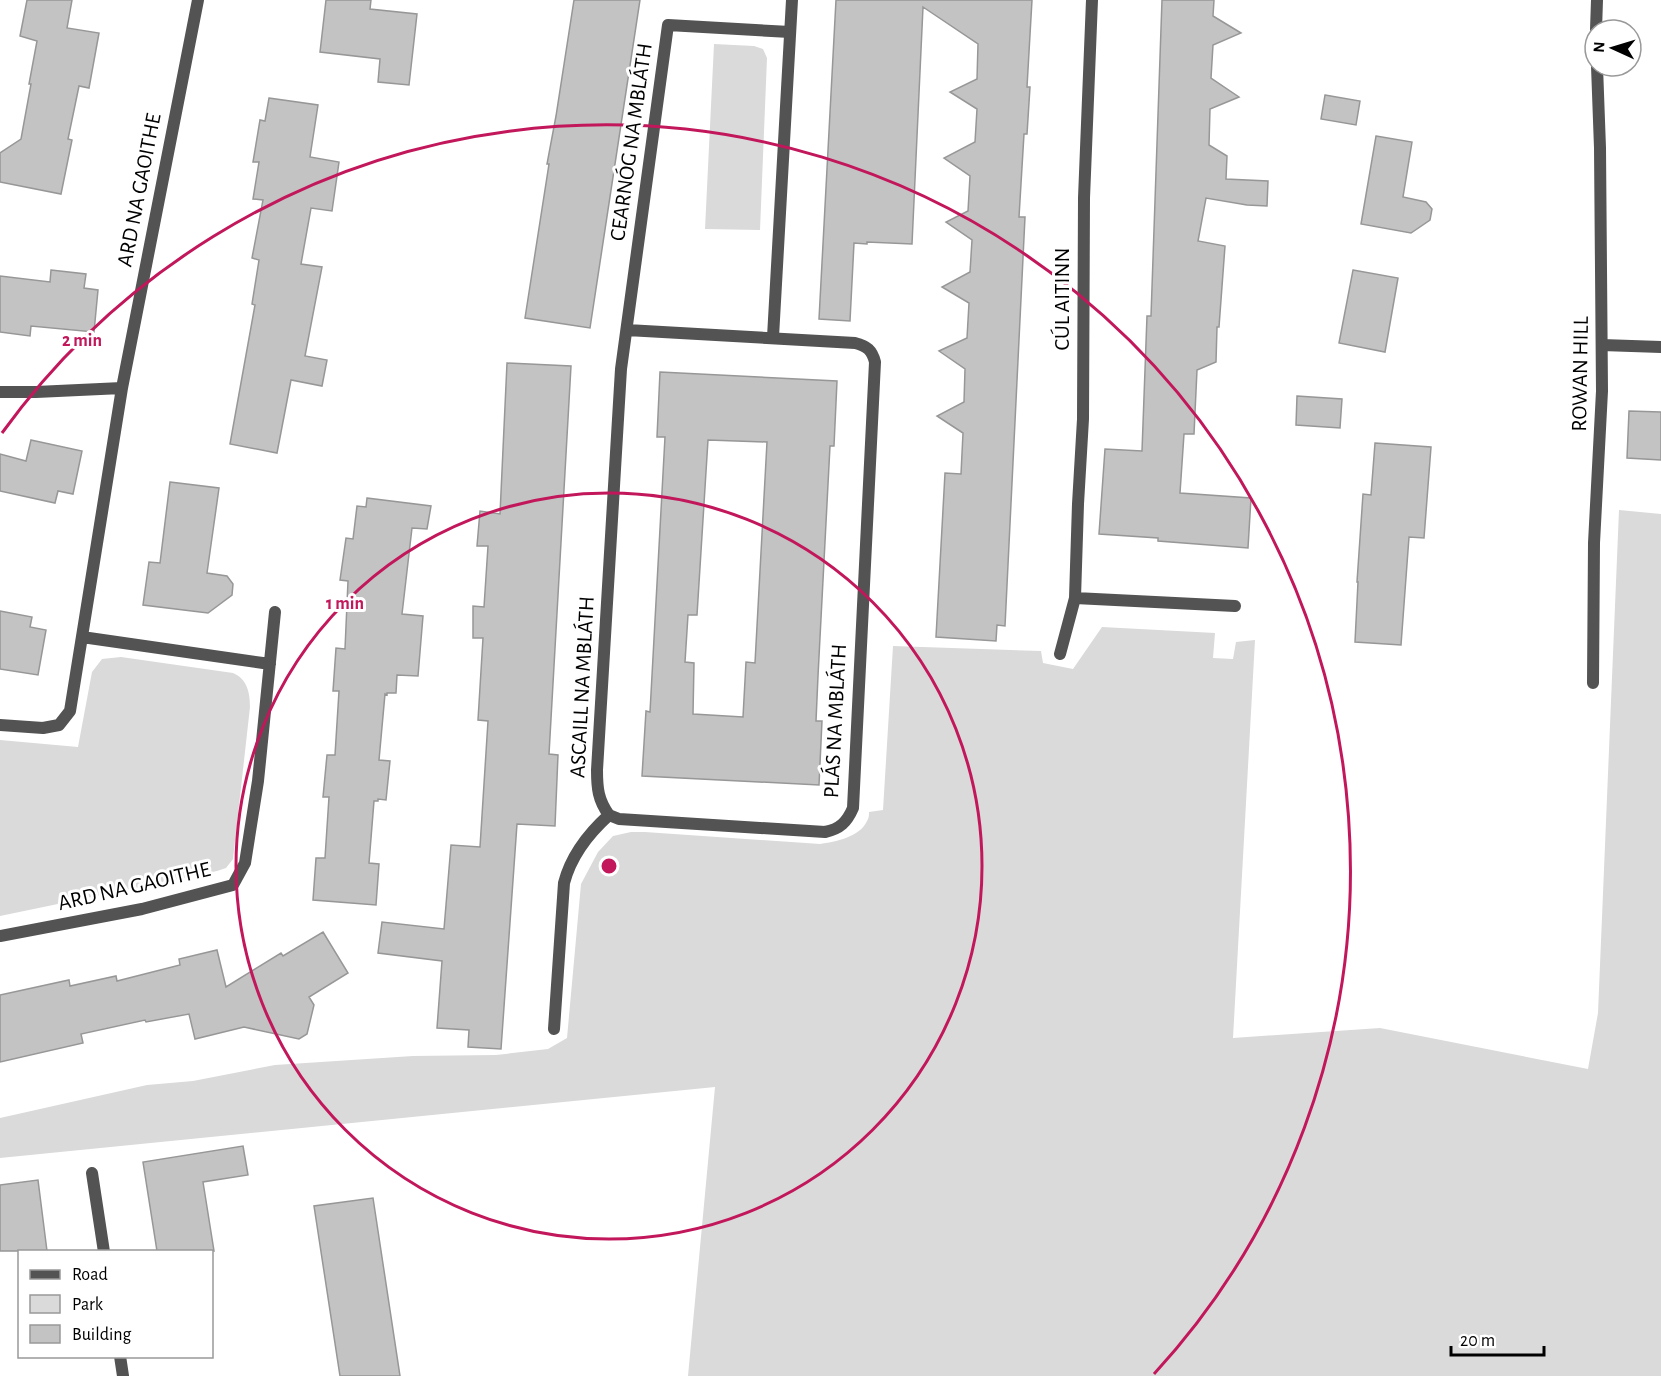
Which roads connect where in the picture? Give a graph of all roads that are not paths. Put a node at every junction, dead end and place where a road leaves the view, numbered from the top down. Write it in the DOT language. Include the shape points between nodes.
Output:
graph roads {
  1 [pos="198,0"];
  2 [pos="792,0"];
  3 [pos="1092,0"];
  4 [pos="1597,0"];
  5 [pos="1596,18"];
  6 [pos="790,32"];
  7 [pos="1598,78"];
  8 [pos="627,330"];
  9 [pos="773,338"];
  10 [pos="1602,345"];
  11 [pos="1661,347"];
  12 [pos="122,388"];
  13 [pos="0,392"];
  14 [pos="1075,598"];
  15 [pos="1235,606"];
  16 [pos="275,612"];
  17 [pos="82,637"];
  18 [pos="1060,654"];
  19 [pos="270,664"];
  20 [pos="1593,683"];
  21 [pos="0,725"];
  22 [pos="609,815"];
  23 [pos="0,936"];
  24 [pos="554,1029"];
  25 [pos="92,1173"];
  26 [pos="104,1250"];
  27 [pos="120,1358"];
  28 [pos="123,1376"];
  1 -- 12 [label="street, ARD NA GAOITHE"];
  2 -- 6 [label="street"];
  3 -- 14 [label="street, CÚL AITINN"];
  4 -- 5 [label="street"];
  6 -- 8 [label="street, CEARNÓG NA MBLÁTH" via="668,25"];
  6 -- 9 [label="street"];
  7 -- 10 [label="street, ROWAN HILL"];
  8 -- 9 [label="street"];
  8 -- 22 [label="street, ASCAILL NA MBLÁTH" via="621,369 597,770 597,792"];
  9 -- 22 [label="street, PLÁS NA MBLÁTH" via="865,345 875,362 853,808 843,825 825,832 619,819"];
  10 -- 11 [label="street"];
  10 -- 20 [label="street, ROWAN HILL"];
  12 -- 13 [label="street"];
  12 -- 17 [label="street, ARD NA GAOITHE"];
  14 -- 15 [label="street"];
  14 -- 18 [label="street, CÚL AITINN"];
  16 -- 19 [label="street, ARD NA GAOITHE"];
  17 -- 19 [label="street"];
  17 -- 21 [label="street, ARD NA GAOITHE" via="70,711 59,725 43,729"];
  19 -- 23 [label="street, ARD NA GAOITHE" via="255,805 245,863 233,885 142,909"];
  22 -- 24 [label="street" via="585,841 564,883"];
  25 -- 26 [label="street"];
  27 -- 28 [label="street"];
}
